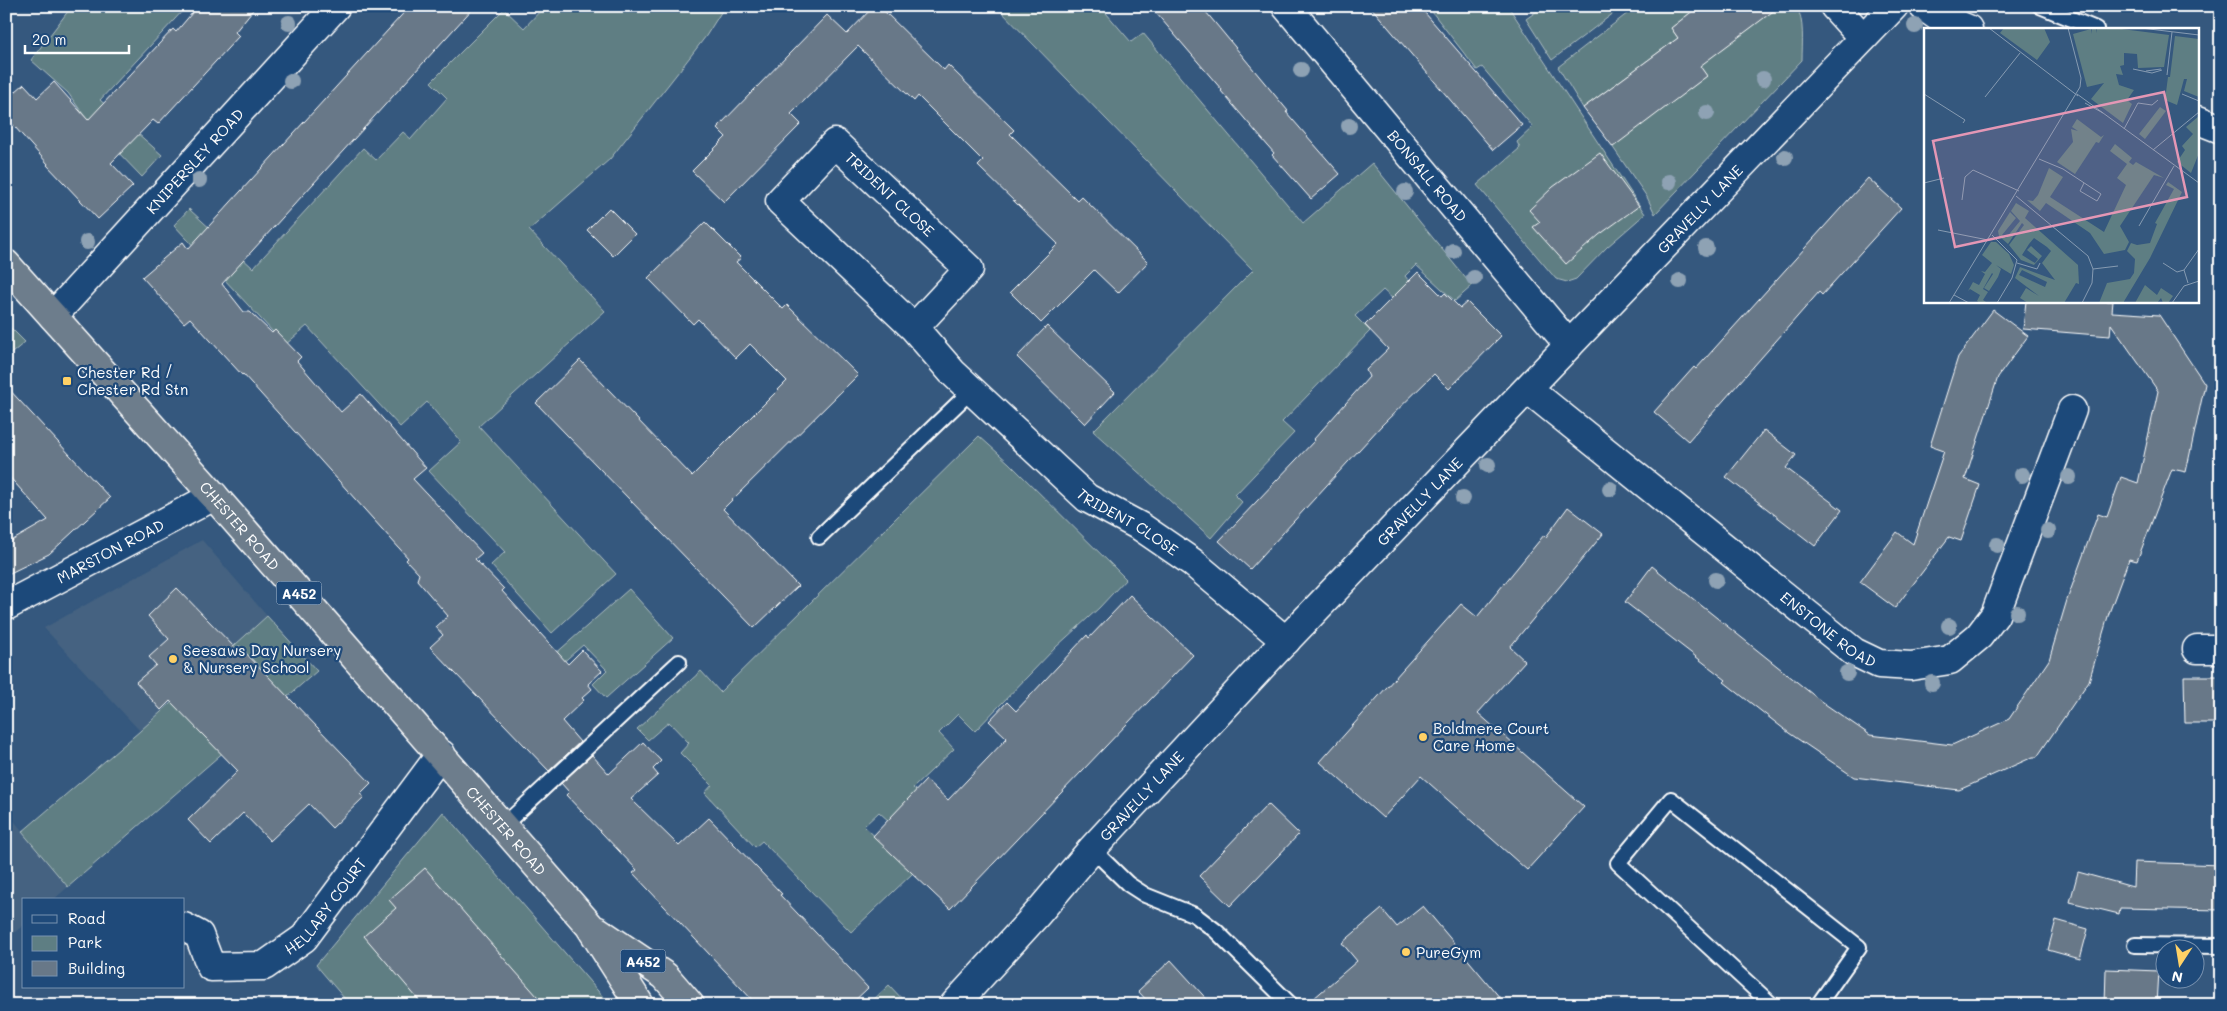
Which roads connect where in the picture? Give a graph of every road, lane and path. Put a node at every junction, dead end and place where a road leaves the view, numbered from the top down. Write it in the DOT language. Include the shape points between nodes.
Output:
graph roads {
  1 [pos="336,6"];
  2 [pos="1286,6"];
  3 [pos="1834,6"];
  4 [pos="1894,6"];
  5 [pos="1923,6"];
  6 [pos="2043,7"];
  7 [pos="1966,28"];
  8 [pos="2094,28"];
  9 [pos="1863,38"];
  10 [pos="2200,121"];
  11 [pos="2221,130"];
  12 [pos="6,264"];
  13 [pos="53,316"];
  14 [pos="914,328"];
  15 [pos="1569,345"];
  16 [pos="1528,389"];
  17 [pos="972,390"];
  18 [pos="2072,410"];
  19 [pos="214,496"];
  20 [pos="819,537"];
  21 [pos="6,606"];
  22 [pos="1286,641"];
  23 [pos="679,662"];
  24 [pos="441,754"];
  25 [pos="503,826"];
  26 [pos="1092,849"];
  27 [pos="589,925"];
  28 [pos="185,928"];
  29 [pos="2135,945"];
  30 [pos="2221,946"];
  31 [pos="1290,1004"];
  32 [pos="640,1005"];
  33 [pos="690,1005"];
  34 [pos="954,1005"];
  35 [pos="1772,1005"];
  36 [pos="1818,1005"];
  1 -- 13 [label="street, KNIPERSLEY ROAD"];
  2 -- 15 [label="street, BONSALL ROAD"];
  3 -- 9 [label="street"];
  4 -- 9 [label="street, GRAVELLY LANE"];
  5 -- 7 [label="street"];
  6 -- 8 [label="lane"];
  9 -- 15 [label="street, GRAVELLY LANE"];
  10 -- 11 [label="street"];
  12 -- 13 [label="highway, CHESTER ROAD / A452"];
  13 -- 19 [label="highway, CHESTER ROAD / A452"];
  14 -- 14 [label="street, TRIDENT CLOSE" via="780,201 835,143 969,269"];
  14 -- 17 [label="street, TRIDENT CLOSE"];
  15 -- 16 [label="street, GRAVELLY LANE"];
  16 -- 18 [label="street, ENSTONE ROAD" via="1854,652 1879,664 1911,666 1950,660 1979,636 1994,615"];
  16 -- 22 [label="street, GRAVELLY LANE"];
  17 -- 20 [label="lane"];
  17 -- 22 [label="street, TRIDENT CLOSE" via="1087,498 1141,527 1192,562"];
  19 -- 21 [label="street, MARSTON ROAD"];
  19 -- 24 [label="highway, CHESTER ROAD / A452"];
  22 -- 26 [label="street, GRAVELLY LANE"];
  23 -- 25 [label="lane"];
  24 -- 25 [label="highway, CHESTER ROAD / A452"];
  24 -- 28 [label="street, HELLABY COURT" via="304,938 264,966 211,967 199,935"];
  25 -- 27 [label="highway, CHESTER ROAD / A452"];
  26 -- 31 [label="lane" via="1128,884 1145,895 1195,915 1216,931"];
  26 -- 34 [label="street, GRAVELLY LANE"];
  27 -- 32 [label="highway, CHESTER ROAD / A452"];
  27 -- 33 [label="highway, CHESTER ROAD / A452" via="665,976"];
  29 -- 30 [label="lane"];
  35 -- 36 [label="lane" via="1618,863 1671,799 1859,947"];
}
